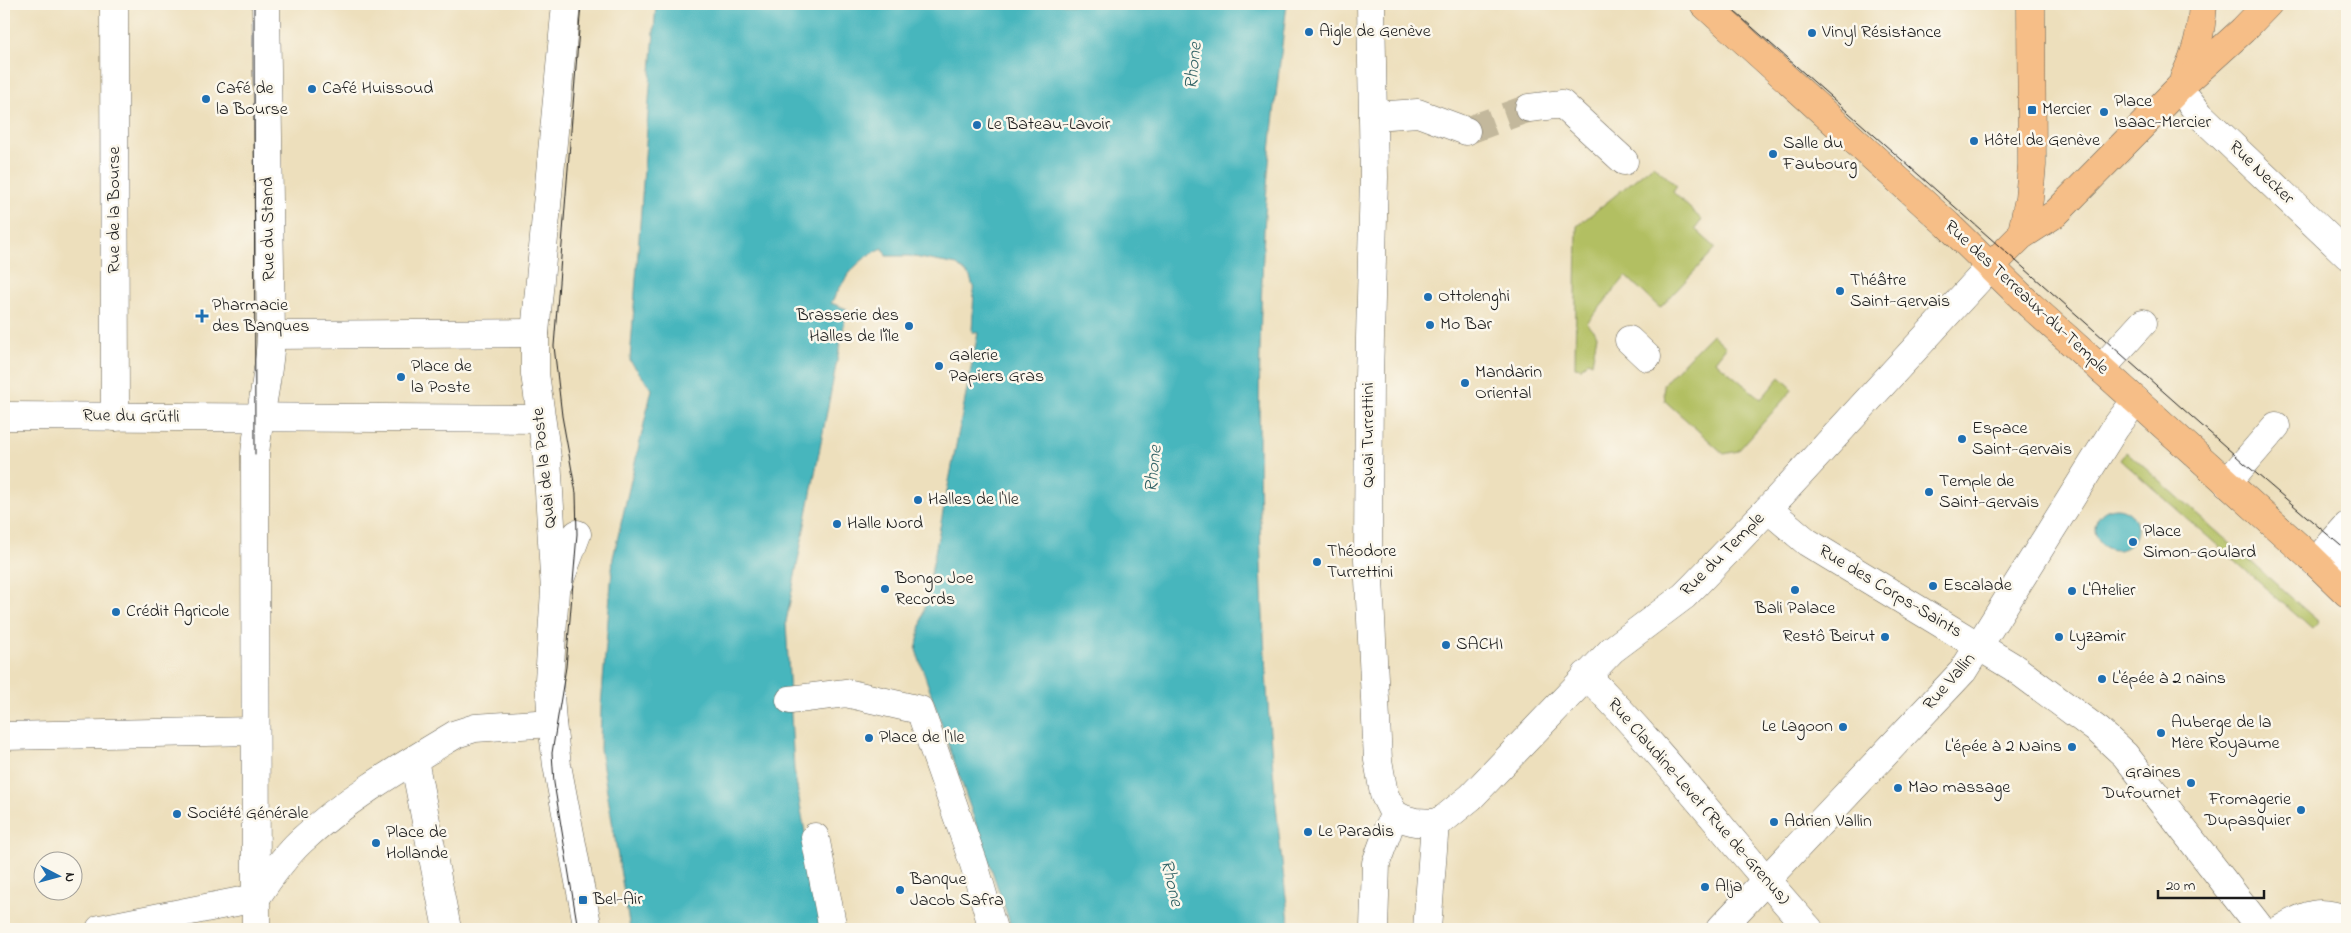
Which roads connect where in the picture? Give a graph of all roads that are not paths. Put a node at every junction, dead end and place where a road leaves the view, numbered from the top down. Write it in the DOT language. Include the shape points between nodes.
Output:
graph roads {
  1 [pos="114,4"];
  2 [pos="266,4"];
  3 [pos="566,4"];
  4 [pos="1371,4"];
  5 [pos="1704,4"];
  6 [pos="2031,4"];
  7 [pos="2202,4"];
  8 [pos="2268,4"];
  9 [pos="2179,88"];
  10 [pos="1529,108"];
  11 [pos="1374,116"];
  12 [pos="1466,131"];
  13 [pos="1624,161"];
  14 [pos="2021,236"];
  15 [pos="2347,255"];
  16 [pos="1991,266"];
  17 [pos="2143,323"];
  18 [pos="535,333"];
  19 [pos="271,335"];
  20 [pos="2101,369"];
  21 [pos="2136,400"];
  22 [pos="4,416"];
  23 [pos="115,416"];
  24 [pos="258,418"];
  25 [pos="541,420"];
  26 [pos="2276,426"];
  27 [pos="2228,483"];
  28 [pos="1768,509"];
  29 [pos="2347,526"];
  30 [pos="577,534"];
  31 [pos="2315,562"];
  32 [pos="2347,564"];
  33 [pos="556,591"];
  34 [pos="2347,593"];
  35 [pos="1980,646"];
  36 [pos="1586,675"];
  37 [pos="790,700"];
  38 [pos="552,723"];
  39 [pos="256,730"];
  40 [pos="4,736"];
  41 [pos="414,760"];
  42 [pos="1394,814"];
  43 [pos="1435,822"];
  44 [pos="816,838"];
  45 [pos="1765,880"];
  46 [pos="256,898"];
  47 [pos="446,920"];
  48 [pos="2347,920"];
  49 [pos="2254,922"];
  50 [pos="100,929"];
  51 [pos="256,929"];
  52 [pos="588,929"];
  53 [pos="833,929"];
  54 [pos="993,929"];
  55 [pos="1374,929"];
  56 [pos="1427,929"];
  57 [pos="1720,929"];
  58 [pos="1809,929"];
  59 [pos="2281,929"];
  1 -- 23 [label="street, Rue de la Bourse"];
  2 -- 19 [label="street, Rue du Stand"];
  3 -- 18 [label="street, Quai de la Poste"];
  4 -- 11 [label="street, Quai Turrettini"];
  5 -- 16 [label="main road, Rue des Terreaux-du-Temple"];
  6 -- 14 [label="main road" via="2032,165"];
  7 -- 9 [label="main road" via="2196,53"];
  8 -- 9 [label="main road"];
  9 -- 14 [label="main road" via="2054,214"];
  9 -- 15 [label="street, Rue Necker" via="2200,115"];
  10 -- 13 [label="street" via="1562,104"];
  11 -- 12 [label="street" via="1418,113"];
  11 -- 42 [label="street, Quai Turrettini" via="1368,559 1378,760 1384,794"];
  14 -- 16 [label="main road"];
  16 -- 20 [label="main road, Rue des Terreaux-du-Temple"];
  16 -- 28 [label="street, Rue du Temple"];
  17 -- 20 [label="street"];
  18 -- 19 [label="street"];
  18 -- 25 [label="street, Quai de la Poste" via="535,374"];
  19 -- 24 [label="street, Rue du Stand" via="268,376"];
  20 -- 21 [label="main road, Rue des Terreaux-du-Temple"];
  21 -- 27 [label="main road, Rue des Terreaux-du-Temple"];
  21 -- 35 [label="street, Rue Vallin" via="2115,428"];
  22 -- 23 [label="street, Rue du Grütli"];
  23 -- 24 [label="street, Rue du Grütli"];
  24 -- 25 [label="street"];
  24 -- 39 [label="street, Rue du Stand" via="255,454"];
  25 -- 33 [label="street, Quai de la Poste"];
  26 -- 27 [label="street"];
  27 -- 31 [label="main road, Rue des Terreaux-du-Temple"];
  28 -- 35 [label="street, Rue des Corps-Saints" via="1807,542"];
  28 -- 36 [label="street, Rue du Temple" via="1684,596 1612,650"];
  29 -- 31 [label="street"];
  30 -- 33 [label="street"];
  31 -- 32 [label="street"];
  31 -- 34 [label="main road, Rue des Terreaux-du-Temple"];
  33 -- 38 [label="street, Quai de la Poste" via="549,680"];
  35 -- 45 [label="street, Rue Vallin" via="1964,671"];
  35 -- 49 [label="street, Rue des Corps-Saints" via="2013,666 2099,731 2125,755"];
  36 -- 43 [label="street, Rue du Temple" via="1471,797"];
  36 -- 45 [label="street, Rue Claudine-Levet (Rue de-Grenus)" via="1624,713"];
  37 -- 54 [label="street" via="846,693 920,710 974,864"];
  38 -- 41 [label="street" via="475,728 456,734"];
  38 -- 52 [label="street, Quai de la Poste"];
  39 -- 40 [label="street"];
  39 -- 46 [label="street, Rue du Stand"];
  41 -- 46 [label="street" via="330,816 300,842 274,871"];
  41 -- 47 [label="street"];
  42 -- 43 [label="street" via="1415,822"];
  42 -- 55 [label="street" via="1376,863"];
  43 -- 56 [label="street"];
  44 -- 53 [label="street"];
  45 -- 57 [label="street, Rue Vallin"];
  45 -- 58 [label="street, Rue Claudine-Levet (Rue de-Grenus)"];
  46 -- 50 [label="street"];
  46 -- 51 [label="street, Rue du Stand"];
  48 -- 59 [label="street" via="2330,913 2318,913"];
}
